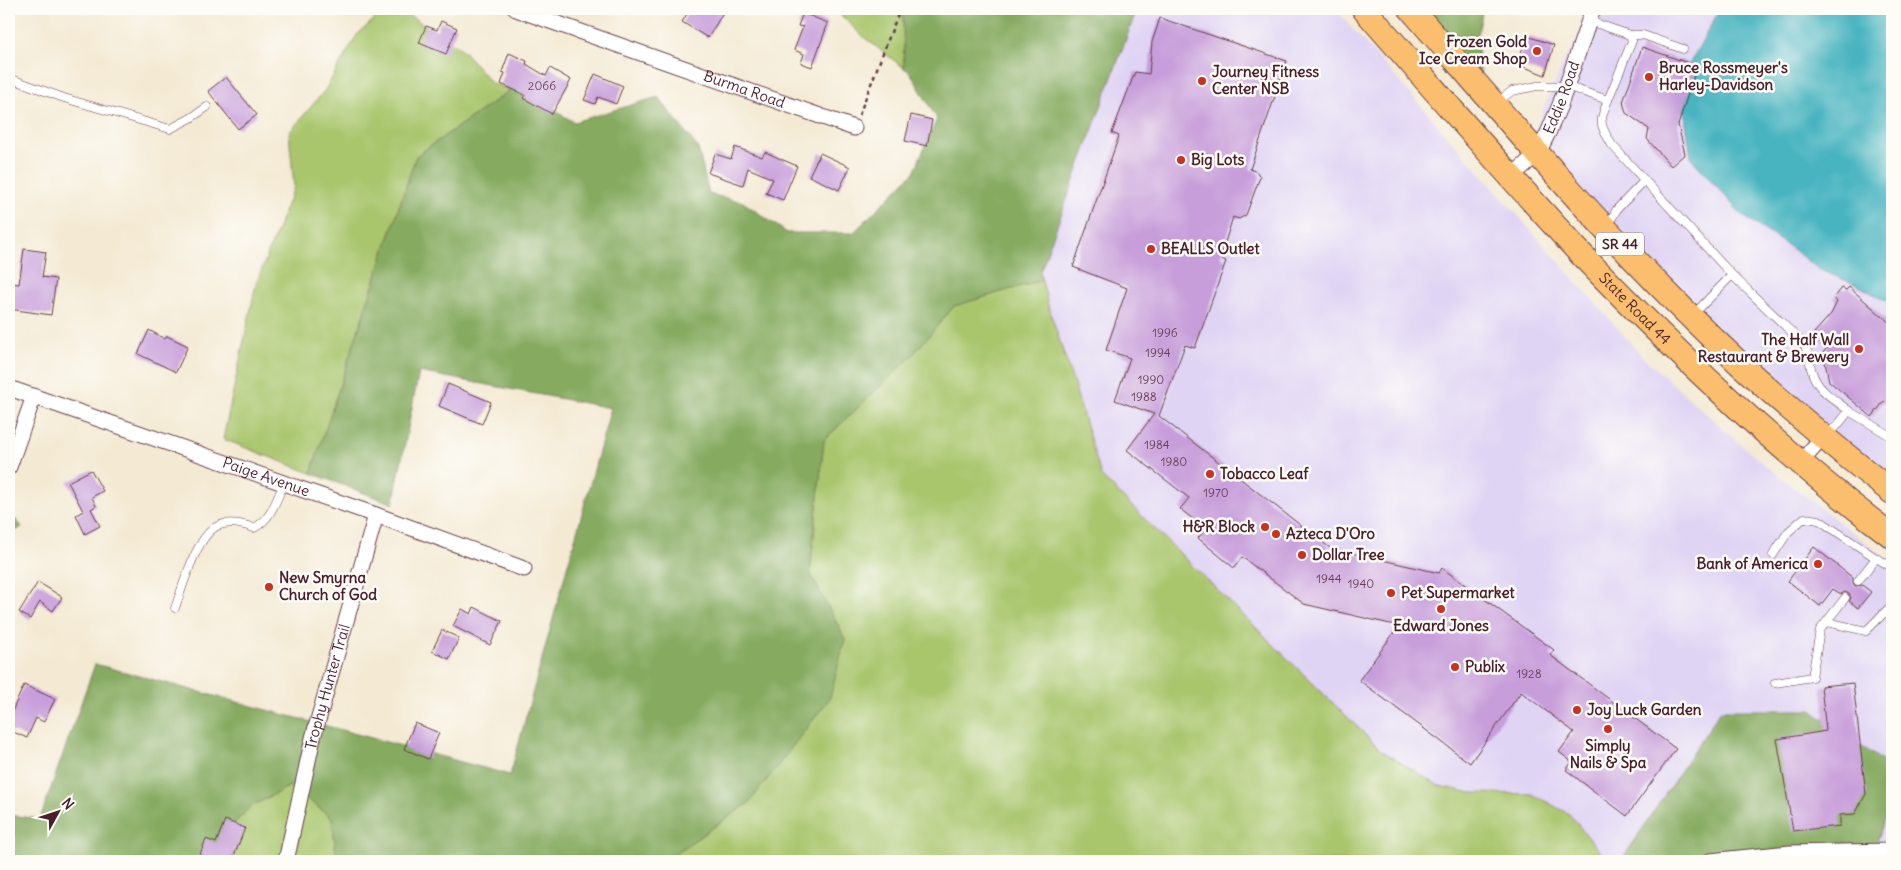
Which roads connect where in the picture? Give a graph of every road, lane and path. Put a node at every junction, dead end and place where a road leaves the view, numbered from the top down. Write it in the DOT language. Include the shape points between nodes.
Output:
graph roads {
  1 [pos="516,9"];
  2 [pos="900,9"];
  3 [pos="1364,9"];
  4 [pos="1411,9"];
  5 [pos="1591,15"];
  6 [pos="1630,35"];
  7 [pos="1683,49"];
  8 [pos="9,78"];
  9 [pos="1566,86"];
  10 [pos="1608,100"];
  11 [pos="1495,104"];
  12 [pos="207,107"];
  13 [pos="854,128"];
  14 [pos="1538,152"];
  15 [pos="1512,176"];
  16 [pos="1645,180"];
  17 [pos="1606,229"];
  18 [pos="1732,275"];
  19 [pos="1691,317"];
  20 [pos="9,388"];
  21 [pos="34,396"];
  22 [pos="1849,411"];
  23 [pos="1823,437"];
  24 [pos="1892,437"];
  25 [pos="1800,463"];
  26 [pos="9,467"];
  27 [pos="284,483"];
  28 [pos="1890,483"];
  29 [pos="376,515"];
  30 [pos="1892,536"];
  31 [pos="1773,555"];
  32 [pos="1876,558"];
  33 [pos="1892,567"];
  34 [pos="524,569"];
  35 [pos="1858,581"];
  36 [pos="1845,598"];
  37 [pos="1892,605"];
  38 [pos="175,608"];
  39 [pos="1827,622"];
  40 [pos="1775,683"];
  41 [pos="1892,851"];
  42 [pos="1874,856"];
  43 [pos="286,861"];
  44 [pos="1710,861"];
  1 -- 13 [label="street, Burma Road"];
  2 -- 13 [label="path"];
  3 -- 15 [label="main road, State Road 44 / SR 44"];
  4 -- 11 [label="main road, SR 44"];
  5 -- 6 [label="lane"];
  5 -- 9 [label="street, Eddie Road"];
  6 -- 7 [label="lane" via="1643,35"];
  6 -- 10 [label="lane" via="1632,41"];
  8 -- 12 [label="lane" via="170,129"];
  9 -- 10 [label="lane"];
  9 -- 11 [label="lane" via="1537,86 1512,91"];
  9 -- 14 [label="street, Eddie Road"];
  10 -- 16 [label="lane" via="1601,125 1612,145"];
  11 -- 14 [label="main road, SR 44"];
  14 -- 15 [label="street, Eddie Road"];
  14 -- 17 [label="main road, SR 44"];
  15 -- 25 [label="main road, State Road 44 / SR 44" via="1650,325"];
  16 -- 17 [label="lane" via="1616,209"];
  16 -- 18 [label="lane"];
  17 -- 19 [label="main road, SR 44"];
  18 -- 19 [label="lane"];
  18 -- 22 [label="lane" via="1803,343 1809,352 1814,377 1822,389"];
  19 -- 23 [label="main road, SR 44"];
  20 -- 21 [label="street, Paige Avenue"];
  21 -- 26 [label="street"];
  21 -- 27 [label="street, Paige Avenue"];
  22 -- 23 [label="lane"];
  22 -- 24 [label="lane"];
  23 -- 25 [label="street"];
  23 -- 28 [label="main road, SR 44"];
  25 -- 30 [label="main road, State Road 44 / SR 44"];
  27 -- 29 [label="street, Paige Avenue"];
  27 -- 38 [label="lane" via="269,517 261,524 254,528 229,523 210,531 200,544"];
  29 -- 34 [label="street, Paige Avenue"];
  29 -- 43 [label="street, Trophy Hunter Trail" via="313,738"];
  31 -- 32 [label="lane" via="1788,532 1804,518 1819,520"];
  32 -- 33 [label="lane"];
  32 -- 35 [label="lane"];
  36 -- 39 [label="lane"];
  37 -- 39 [label="lane" via="1866,631"];
  39 -- 40 [label="lane" via="1820,630 1812,677"];
  41 -- 42 [label="street"];
  42 -- 44 [label="street" via="1790,854"];
}
